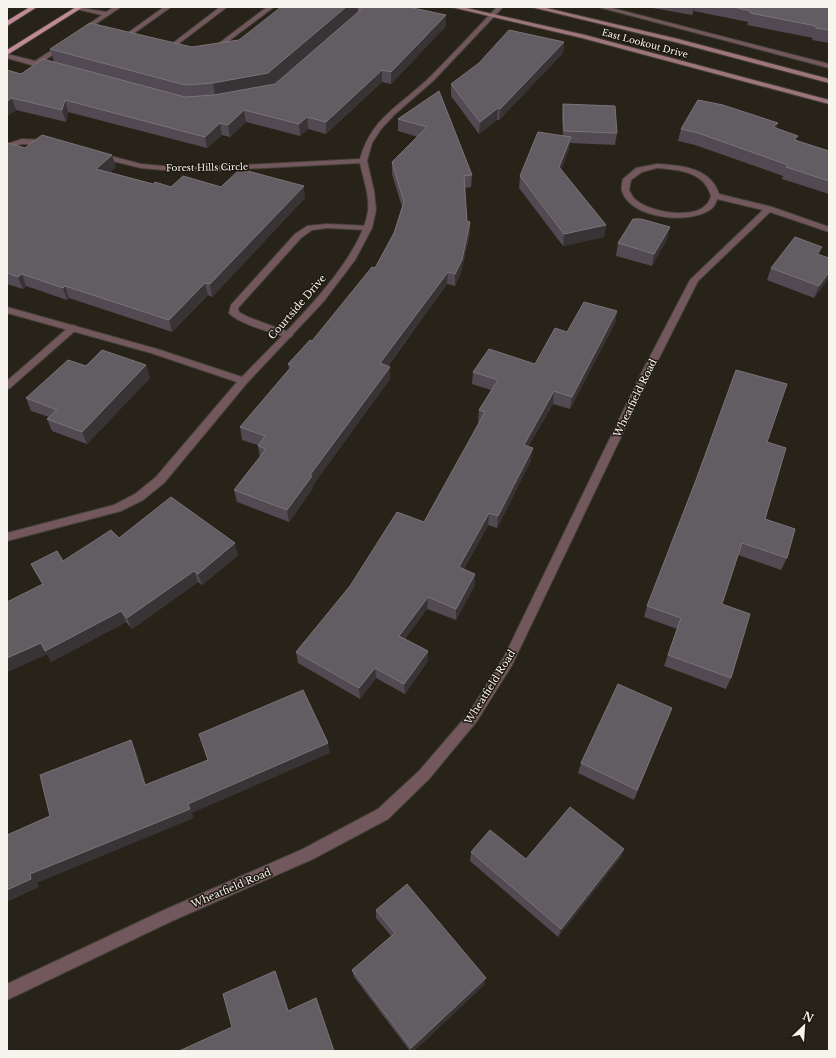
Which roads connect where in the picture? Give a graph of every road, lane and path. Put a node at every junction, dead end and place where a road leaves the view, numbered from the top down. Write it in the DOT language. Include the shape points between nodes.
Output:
graph roads {
  1 [pos="34,7"];
  2 [pos="118,7"];
  3 [pos="168,7"];
  4 [pos="224,7"];
  5 [pos="271,7"];
  6 [pos="358,7"];
  7 [pos="454,7"];
  8 [pos="500,7"];
  9 [pos="534,7"];
  10 [pos="601,7"];
  11 [pos="79,8"];
  12 [pos="107,14"];
  13 [pos="492,15"];
  14 [pos="7,24"];
  15 [pos="353,24"];
  16 [pos="92,25"];
  17 [pos="100,26"];
  18 [pos="123,32"];
  19 [pos="131,34"];
  20 [pos="138,35"];
  21 [pos="73,38"];
  22 [pos="67,42"];
  23 [pos="167,42"];
  24 [pos="175,44"];
  25 [pos="182,45"];
  26 [pos="204,50"];
  27 [pos="7,53"];
  28 [pos="7,56"];
  29 [pos="35,64"];
  30 [pos="829,66"];
  31 [pos="58,70"];
  32 [pos="829,81"];
  33 [pos="829,102"];
  34 [pos="55,144"];
  35 [pos="7,147"];
  36 [pos="91,153"];
  37 [pos="363,161"];
  38 [pos="715,196"];
  39 [pos="769,209"];
  40 [pos="368,228"];
  41 [pos="829,230"];
  42 [pos="7,310"];
  43 [pos="74,328"];
  44 [pos="288,335"];
  45 [pos="244,381"];
  46 [pos="7,386"];
  47 [pos="7,537"];
  48 [pos="7,992"];
  1 -- 14 [label="main road"];
  2 -- 12 [label="street"];
  3 -- 19 [label="street"];
  4 -- 24 [label="street"];
  5 -- 26 [label="street" via="211,52"];
  6 -- 15 [label="street" via="364,14"];
  7 -- 13 [label="main road, East Lookout Drive"];
  8 -- 13 [label="street, Courtside Drive"];
  9 -- 32 [label="main road, East Lookout Drive" via="676,40"];
  10 -- 30 [label="street"];
  11 -- 12 [label="street"];
  11 -- 27 [label="main road"];
  12 -- 16 [label="street"];
  13 -- 33 [label="main road, East Lookout Drive"];
  13 -- 37 [label="street, Courtside Drive" via="432,79 391,113 368,143"];
  16 -- 17 [label="street"];
  16 -- 21 [label="street"];
  18 -- 19 [label="street"];
  19 -- 20 [label="street"];
  22 -- 29 [label="street"];
  23 -- 24 [label="street"];
  24 -- 25 [label="street"];
  28 -- 29 [label="street"];
  29 -- 31 [label="street"];
  34 -- 35 [label="street" via="32,141 16,142"];
  36 -- 37 [label="street, Forest Hills Circle" via="141,166 174,169"];
  37 -- 40 [label="street, Courtside Drive" via="372,210"];
  38 -- 38 [label="street" via="708,207 693,214 671,216 650,211 633,202 625,190 627,179 639,170 657,166 678,168 698,174 711,184"];
  38 -- 39 [label="street"];
  39 -- 41 [label="street"];
  39 -- 48 [label="street, Wheatfield Road" via="694,280 508,661 473,717 424,775 383,814 308,854 167,916"];
  40 -- 44 [label="street, Courtside Drive" via="351,260"];
  40 -- 44 [label="street" via="310,228 298,236 234,307 234,313 244,319"];
  42 -- 43 [label="street"];
  43 -- 45 [label="street"];
  43 -- 46 [label="street"];
  44 -- 45 [label="street, Courtside Drive"];
  45 -- 47 [label="street, Courtside Drive" via="160,480 139,497 117,508"];
}
